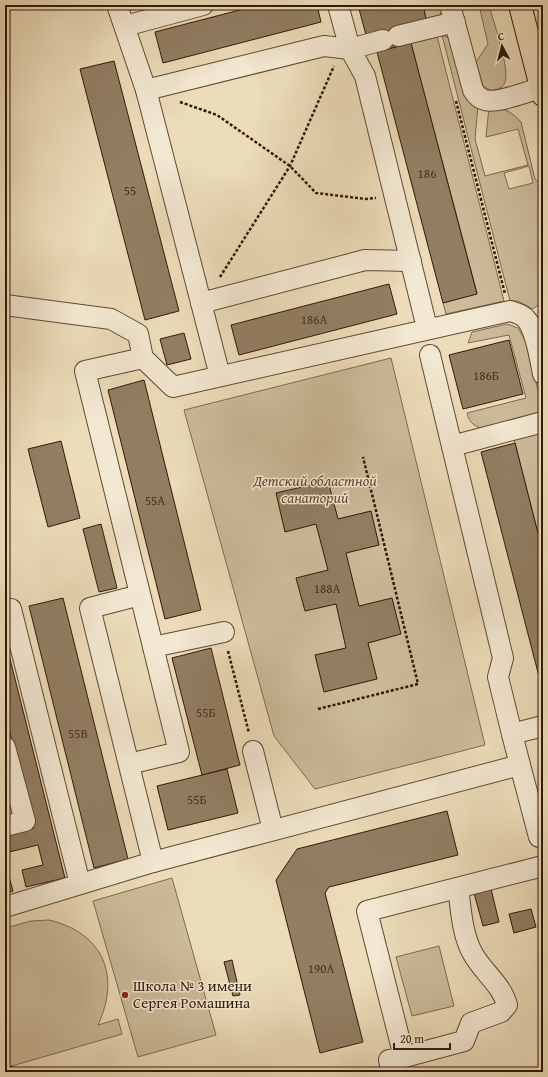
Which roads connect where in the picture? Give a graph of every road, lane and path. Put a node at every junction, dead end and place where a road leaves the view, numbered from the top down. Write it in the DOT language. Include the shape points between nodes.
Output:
graph roads {
  1 [pos="117,5"];
  2 [pos="203,5"];
  3 [pos="338,5"];
  4 [pos="520,5"];
  5 [pos="452,13"];
  6 [pos="125,26"];
  7 [pos="350,49"];
  8 [pos="146,90"];
  9 [pos="542,91"];
  10 [pos="454,95"];
  11 [pos="175,100"];
  12 [pos="290,166"];
  13 [pos="395,195"];
  14 [pos="411,261"];
  15 [pos="507,302"];
  16 [pos="201,303"];
  17 [pos="5,305"];
  18 [pos="427,328"];
  19 [pos="430,355"];
  20 [pos="143,358"];
  21 [pos="543,374"];
  22 [pos="220,376"];
  23 [pos="543,422"];
  24 [pos="452,446"];
  25 [pos="363,457"];
  26 [pos="140,595"];
  27 [pos="11,608"];
  28 [pos="224,632"];
  29 [pos="153,647"];
  30 [pos="318,709"];
  31 [pos="543,726"];
  32 [pos="512,734"];
  33 [pos="5,747"];
  34 [pos="253,751"];
  35 [pos="129,764"];
  36 [pos="520,765"];
  37 [pos="5,826"];
  38 [pos="273,830"];
  39 [pos="542,842"];
  40 [pos="153,862"];
  41 [pos="543,866"];
  42 [pos="80,884"];
  43 [pos="458,888"];
  44 [pos="5,907"];
  45 [pos="398,1064"];
  46 [pos="11,1066"];
  47 [pos="13,1072"];
  1 -- 6 [label="lane"];
  2 -- 6 [label="lane"];
  3 -- 7 [label="lane"];
  4 -- 9 [label="main road"];
  5 -- 7 [label="lane" via="391,38"];
  5 -- 9 [label="lane" via="473,90 478,96 494,101"];
  6 -- 8 [label="lane"];
  7 -- 8 [label="lane" via="324,46"];
  7 -- 12 [label="path" via="334,66"];
  7 -- 13 [label="lane" via="366,76"];
  8 -- 16 [label="lane"];
  10 -- 15 [label="path"];
  11 -- 12 [label="path" via="217,115"];
  12 -- 13 [label="path" via="316,193 366,199"];
  12 -- 16 [label="path"];
  13 -- 14 [label="lane"];
  14 -- 16 [label="lane" via="365,260"];
  14 -- 18 [label="lane"];
  16 -- 22 [label="lane"];
  17 -- 20 [label="lane" via="111,319 138,334"];
  18 -- 21 [label="lane" via="500,312 510,311 519,314 527,320 533,331"];
  18 -- 22 [label="lane"];
  19 -- 24 [label="lane"];
  20 -- 22 [label="lane" via="173,387"];
  20 -- 26 [label="lane" via="85,371"];
  23 -- 24 [label="lane"];
  24 -- 32 [label="lane" via="503,658 498,677"];
  25 -- 30 [label="path" via="418,684"];
  26 -- 29 [label="lane"];
  26 -- 35 [label="lane" via="90,608"];
  27 -- 42 [label="lane"];
  28 -- 29 [label="lane"];
  28 -- 34 [label="path"];
  29 -- 35 [label="lane" via="179,752"];
  31 -- 32 [label="lane"];
  32 -- 36 [label="lane"];
  33 -- 37 [label="lane" via="25,821"];
  34 -- 38 [label="lane"];
  35 -- 40 [label="lane"];
  36 -- 38 [label="lane"];
  36 -- 39 [label="lane"];
  38 -- 40 [label="lane"];
  40 -- 42 [label="lane"];
  41 -- 43 [label="lane"];
  42 -- 44 [label="lane"];
  43 -- 45 [label="lane" via="367,911"];
  43 -- 45 [label="lane" via="465,932 472,954 505,996 507,1005 501,1012 471,1023 464,1041"];
  46 -- 47 [label="path"];
}
